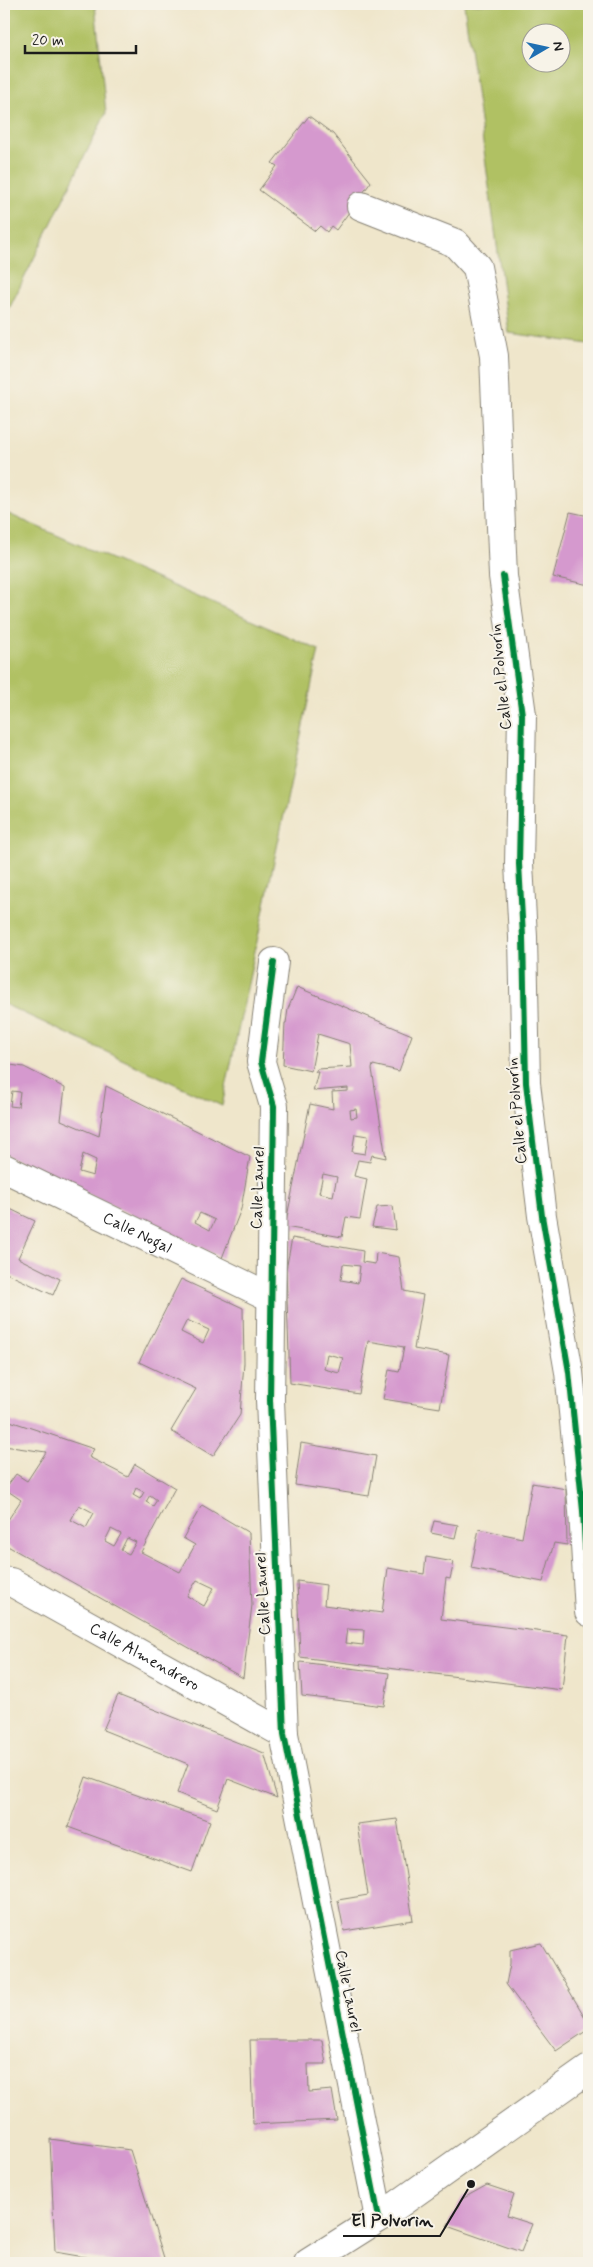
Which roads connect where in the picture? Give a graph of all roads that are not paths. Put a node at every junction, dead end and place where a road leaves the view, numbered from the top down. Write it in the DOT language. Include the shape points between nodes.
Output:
graph roads {
  1 [pos="361,206"];
  2 [pos="274,962"];
  3 [pos="4,1168"];
  4 [pos="270,1297"];
  5 [pos="4,1581"];
  6 [pos="589,1612"];
  7 [pos="284,1734"];
  8 [pos="589,2069"];
  9 [pos="379,2218"];
  10 [pos="308,2263"];
  1 -- 6 [label="street, Calle el Polvorín" via="455,243 477,267 494,356 502,576 522,715 519,864 526,1083 542,1216 569,1372"];
  2 -- 4 [label="street, Calle Laurel" via="262,1062 274,1106"];
  3 -- 4 [label="street, Calle Nogal"];
  4 -- 7 [label="street, Calle Laurel" via="270,1410"];
  5 -- 7 [label="street, Calle Almendrero"];
  7 -- 9 [label="street, Calle Laurel"];
  8 -- 9 [label="street"];
  9 -- 10 [label="street"];
}
